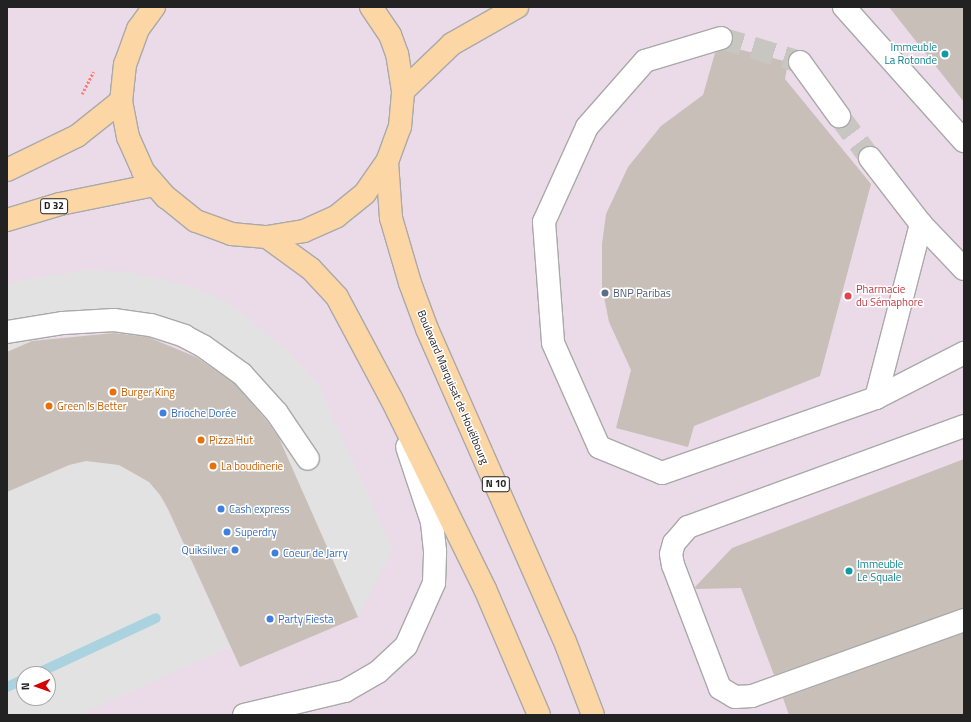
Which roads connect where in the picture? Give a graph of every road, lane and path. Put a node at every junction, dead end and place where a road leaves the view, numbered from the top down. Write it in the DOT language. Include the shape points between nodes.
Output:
graph roads {
  1 [pos="141,7"];
  2 [pos="154,7"];
  3 [pos="371,7"];
  4 [pos="517,7"];
  5 [pos="844,7"];
  6 [pos="138,29"];
  7 [pos="721,38"];
  8 [pos="800,62"];
  9 [pos="95,66"];
  10 [pos="403,91"];
  11 [pos="80,97"];
  12 [pos="121,101"];
  13 [pos="839,116"];
  14 [pos="964,141"];
  15 [pos="870,158"];
  16 [pos="387,162"];
  17 [pos="7,170"];
  18 [pos="154,185"];
  19 [pos="7,220"];
  20 [pos="921,224"];
  21 [pos="267,237"];
  22 [pos="964,269"];
  23 [pos="7,332"];
  24 [pos="964,353"];
  25 [pos="876,398"];
  26 [pos="392,400"];
  27 [pos="964,426"];
  28 [pos="308,459"];
  29 [pos="964,620"];
  30 [pos="244,715"];
  31 [pos="539,715"];
  32 [pos="593,715"];
  1 -- 6 [label="main road"];
  2 -- 6 [label="main road"];
  3 -- 10 [label="main road" via="390,35 397,54"];
  4 -- 10 [label="main road" via="452,44"];
  5 -- 14 [label="street"];
  6 -- 12 [label="main road" via="125,64"];
  7 -- 25 [label="street" via="645,61 587,127 544,222 553,343 598,447 662,473"];
  8 -- 13 [label="street"];
  9 -- 11 [label="path" via="92,79"];
  10 -- 16 [label="main road" via="400,127"];
  12 -- 17 [label="main road" via="77,136"];
  12 -- 18 [label="main road" via="128,137 143,171"];
  15 -- 20 [label="street"];
  16 -- 21 [label="main road" via="365,193 337,216 304,231"];
  16 -- 32 [label="main road, Boulevard Marquisat de Houëlbourg / N 10" via="391,218 427,329 564,639"];
  18 -- 19 [label="main road, D 32" via="60,204"];
  18 -- 21 [label="main road" via="196,221 230,234"];
  20 -- 22 [label="street"];
  20 -- 25 [label="street"];
  21 -- 26 [label="main road" via="311,269 337,297"];
  23 -- 28 [label="street" via="57,323 108,320 150,325 184,336 223,360 251,383 277,413"];
  24 -- 25 [label="street"];
  26 -- 30 [label="street" via="432,522 435,551 434,583 423,612 406,646 390,663 359,684 325,696"];
  26 -- 31 [label="main road" via="485,589"];
  27 -- 29 [label="street" via="688,527 674,543 671,554 720,688 735,697 752,696"];
}
